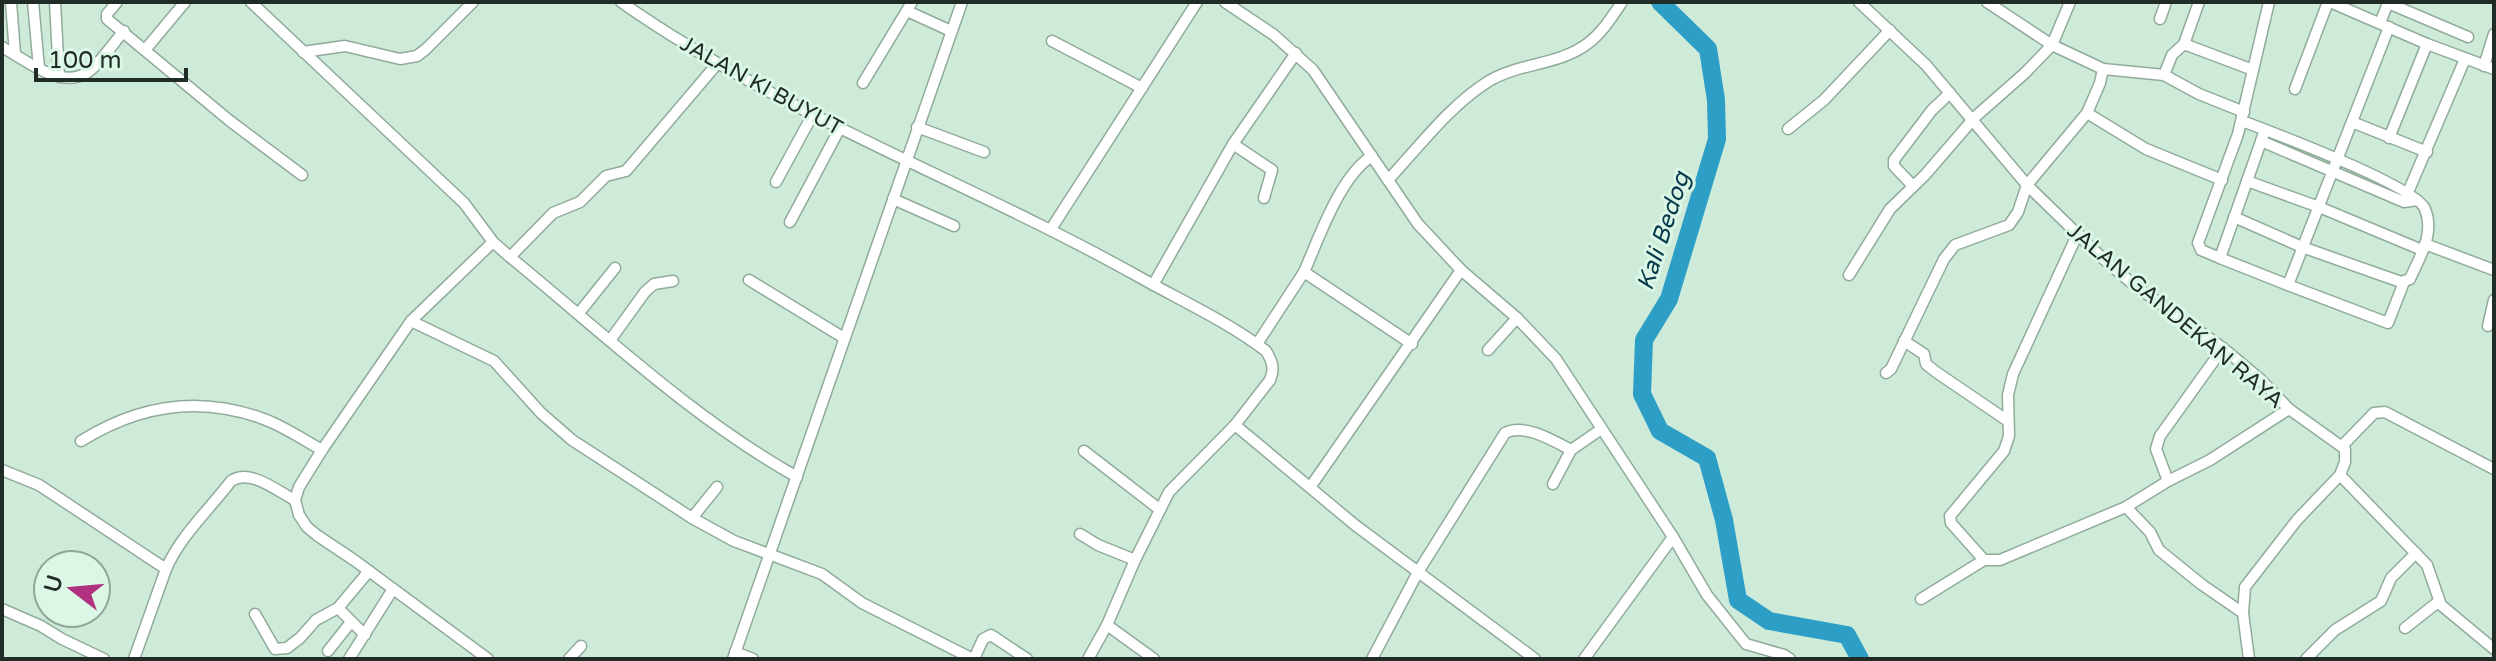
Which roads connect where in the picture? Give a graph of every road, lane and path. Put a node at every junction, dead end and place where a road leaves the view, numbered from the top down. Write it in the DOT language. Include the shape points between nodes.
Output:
graph roads {
  1 [pos="11,2"];
  2 [pos="33,2"];
  3 [pos="55,2"];
  4 [pos="117,2"];
  5 [pos="185,2"];
  6 [pos="251,2"];
  7 [pos="473,2"];
  8 [pos="621,2"];
  9 [pos="962,2"];
  10 [pos="1197,2"];
  11 [pos="1225,2"];
  12 [pos="1622,2"];
  13 [pos="1859,2"];
  14 [pos="1987,2"];
  15 [pos="2070,2"];
  16 [pos="2166,2"];
  17 [pos="2199,2"];
  18 [pos="2269,2"];
  19 [pos="2329,2"];
  20 [pos="2386,3"];
  21 [pos="909,6"];
  22 [pos="2160,19"];
  23 [pos="2385,25"];
  24 [pos="1890,30"];
  25 [pos="124,31"];
  26 [pos="951,31"];
  27 [pos="2494,34"];
  28 [pos="2468,37"];
  29 [pos="1052,41"];
  30 [pos="2184,44"];
  31 [pos="2427,44"];
  32 [pos="2052,45"];
  33 [pos="2,47"];
  34 [pos="145,50"];
  35 [pos="303,52"];
  36 [pos="1296,53"];
  37 [pos="15,54"];
  38 [pos="2465,59"];
  39 [pos="717,64"];
  40 [pos="2489,67"];
  41 [pos="39,68"];
  42 [pos="2103,69"];
  43 [pos="2253,70"];
  44 [pos="2164,75"];
  45 [pos="59,77"];
  46 [pos="863,83"];
  47 [pos="1142,88"];
  48 [pos="2295,89"];
  49 [pos="1950,93"];
  50 [pos="2087,113"];
  51 [pos="813,114"];
  52 [pos="2243,117"];
  53 [pos="1974,118"];
  54 [pos="2352,122"];
  55 [pos="917,127"];
  56 [pos="840,128"];
  57 [pos="1788,129"];
  58 [pos="2263,136"];
  59 [pos="2389,138"];
  60 [pos="1233,144"];
  61 [pos="984,152"];
  62 [pos="2427,152"];
  63 [pos="1372,156"];
  64 [pos="2337,160"];
  65 [pos="906,161"];
  66 [pos="2333,172"];
  67 [pos="302,175"];
  68 [pos="1388,180"];
  69 [pos="2222,180"];
  70 [pos="2247,181"];
  71 [pos="776,182"];
  72 [pos="2028,184"];
  73 [pos="1913,186"];
  74 [pos="2406,197"];
  75 [pos="1264,198"];
  76 [pos="893,199"];
  77 [pos="2319,207"];
  78 [pos="2234,217"];
  79 [pos="790,222"];
  80 [pos="954,226"];
  81 [pos="1051,229"];
  82 [pos="2078,233"];
  83 [pos="493,242"];
  84 [pos="2302,247"];
  85 [pos="2424,247"];
  86 [pos="510,257"];
  87 [pos="2220,258"];
  88 [pos="615,268"];
  89 [pos="1461,270"];
  90 [pos="2494,270"];
  91 [pos="1304,272"];
  92 [pos="1849,275"];
  93 [pos="749,280"];
  94 [pos="673,281"];
  95 [pos="2401,282"];
  96 [pos="1153,285"];
  97 [pos="2288,285"];
  98 [pos="2494,300"];
  99 [pos="579,313"];
  100 [pos="1517,318"];
  101 [pos="411,321"];
  102 [pos="2488,326"];
  103 [pos="844,338"];
  104 [pos="611,339"];
  105 [pos="1904,341"];
  106 [pos="1257,344"];
  107 [pos="1412,344"];
  108 [pos="2223,348"];
  109 [pos="1488,350"];
  110 [pos="1886,373"];
  111 [pos="2293,412"];
  112 [pos="2008,421"];
  113 [pos="1235,425"];
  114 [pos="1600,430"];
  115 [pos="81,441"];
  116 [pos="2342,446"];
  117 [pos="322,450"];
  118 [pos="1571,450"];
  119 [pos="1084,451"];
  120 [pos="2494,469"];
  121 [pos="2,470"];
  122 [pos="2340,475"];
  123 [pos="797,477"];
  124 [pos="2168,481"];
  125 [pos="1553,484"];
  126 [pos="1311,486"];
  127 [pos="717,487"];
  128 [pos="295,500"];
  129 [pos="2126,507"];
  130 [pos="1159,509"];
  131 [pos="692,518"];
  132 [pos="1080,534"];
  133 [pos="1673,537"];
  134 [pos="2416,553"];
  135 [pos="770,556"];
  136 [pos="1135,560"];
  137 [pos="1984,560"];
  138 [pos="166,569"];
  139 [pos="369,571"];
  140 [pos="1418,572"];
  141 [pos="393,589"];
  142 [pos="1921,599"];
  143 [pos="2438,602"];
  144 [pos="338,608"];
  145 [pos="2,609"];
  146 [pos="2243,613"];
  147 [pos="255,614"];
  148 [pos="351,622"];
  149 [pos="1107,625"];
  150 [pos="2405,628"];
  151 [pos="365,635"];
  152 [pos="581,646"];
  153 [pos="2494,649"];
  154 [pos="328,651"];
  155 [pos="734,656"];
  156 [pos="104,659"];
  157 [pos="134,659"];
  158 [pos="349,659"];
  159 [pos="488,659"];
  160 [pos="569,659"];
  161 [pos="753,659"];
  162 [pos="973,659"];
  163 [pos="1027,659"];
  164 [pos="1088,659"];
  165 [pos="1154,659"];
  166 [pos="1372,659"];
  167 [pos="1535,659"];
  168 [pos="1584,659"];
  169 [pos="1790,659"];
  170 [pos="2249,659"];
  171 [pos="2306,659"];
  1 -- 37 [label="street"];
  2 -- 41 [label="street"];
  3 -- 45 [label="street"];
  4 -- 25 [label="street" via="106,16"];
  5 -- 34 [label="street"];
  6 -- 35 [label="street"];
  7 -- 35 [label="street" via="417,56 400,59 345,46"];
  8 -- 39 [label="street, JALAN KI BUYUT"];
  9 -- 26 [label="street"];
  10 -- 47 [label="street"];
  11 -- 36 [label="street"];
  12 -- 68 [label="street" via="1586,45 1513,70 1468,96"];
  13 -- 24 [label="street, JALAN GANDEKAN RAYA"];
  14 -- 32 [label="street"];
  15 -- 32 [label="street"];
  16 -- 22 [label="street"];
  17 -- 30 [label="street"];
  18 -- 43 [label="street"];
  19 -- 23 [label="street"];
  19 -- 48 [label="street"];
  20 -- 23 [label="street"];
  20 -- 28 [label="street"];
  21 -- 26 [label="street"];
  21 -- 46 [label="street"];
  23 -- 31 [label="street"];
  23 -- 54 [label="street"];
  24 -- 49 [label="street, JALAN GANDEKAN RAYA"];
  24 -- 57 [label="street" via="1824,100"];
  25 -- 34 [label="street"];
  25 -- 45 [label="street" via="83,75"];
  26 -- 55 [label="street"];
  27 -- 40 [label="street"];
  29 -- 47 [label="street"];
  30 -- 43 [label="street"];
  30 -- 44 [label="street" via="2172,55"];
  31 -- 38 [label="street"];
  31 -- 59 [label="street"];
  32 -- 42 [label="street"];
  32 -- 53 [label="street"];
  33 -- 37 [label="street"];
  34 -- 67 [label="street"];
  35 -- 83 [label="street" via="464,203"];
  36 -- 60 [label="street"];
  36 -- 63 [label="street"];
  37 -- 41 [label="street"];
  38 -- 40 [label="street"];
  38 -- 62 [label="street"];
  39 -- 51 [label="street, JALAN KI BUYUT"];
  39 -- 86 [label="street" via="626,171 606,176 580,202 553,213"];
  41 -- 45 [label="street"];
  42 -- 44 [label="street"];
  42 -- 50 [label="street"];
  43 -- 52 [label="street"];
  44 -- 52 [label="street"];
  47 -- 81 [label="street"];
  49 -- 53 [label="street, JALAN GANDEKAN RAYA"];
  49 -- 73 [label="street" via="1894,160"];
  50 -- 69 [label="street" via="2146,149"];
  50 -- 72 [label="street"];
  51 -- 56 [label="street, JALAN KI BUYUT"];
  51 -- 71 [label="street"];
  52 -- 58 [label="street"];
  52 -- 69 [label="street"];
  53 -- 72 [label="street, JALAN GANDEKAN RAYA"];
  53 -- 73 [label="street"];
  54 -- 59 [label="street"];
  54 -- 64 [label="street"];
  55 -- 61 [label="street"];
  55 -- 65 [label="street"];
  56 -- 65 [label="street, JALAN KI BUYUT"];
  56 -- 79 [label="street"];
  58 -- 64 [label="street"];
  58 -- 66 [label="street"];
  58 -- 70 [label="street"];
  59 -- 62 [label="street"];
  60 -- 75 [label="street" via="1272,170"];
  60 -- 96 [label="street"];
  62 -- 74 [label="street"];
  63 -- 68 [label="street"];
  63 -- 91 [label="street" via="1355,171"];
  64 -- 66 [label="street"];
  64 -- 74 [label="street"];
  65 -- 76 [label="street"];
  65 -- 81 [label="street, JALAN KI BUYUT"];
  66 -- 74 [label="street"];
  66 -- 77 [label="street"];
  68 -- 89 [label="street" via="1418,224"];
  69 -- 87 [label="street" via="2198,243 2201,250"];
  70 -- 77 [label="street"];
  70 -- 78 [label="street"];
  72 -- 82 [label="street, JALAN GANDEKAN RAYA"];
  72 -- 105 [label="street" via="2009,225 1955,245"];
  73 -- 92 [label="street" via="1890,209"];
  74 -- 85 [label="street" via="2424,206 2429,228"];
  76 -- 80 [label="street"];
  76 -- 103 [label="street"];
  77 -- 84 [label="street"];
  77 -- 85 [label="street"];
  78 -- 84 [label="street"];
  78 -- 87 [label="street"];
  81 -- 96 [label="street, JALAN KI BUYUT"];
  82 -- 108 [label="street, JALAN GANDEKAN RAYA" via="2134,285"];
  82 -- 112 [label="street" via="2013,374"];
  83 -- 86 [label="street"];
  83 -- 101 [label="street"];
  84 -- 95 [label="street"];
  84 -- 97 [label="street"];
  85 -- 90 [label="street"];
  85 -- 95 [label="street" via="2410,279"];
  86 -- 99 [label="street"];
  87 -- 97 [label="street"];
  88 -- 99 [label="street"];
  89 -- 100 [label="street"];
  89 -- 107 [label="street"];
  91 -- 106 [label="street"];
  91 -- 107 [label="street"];
  93 -- 103 [label="street"];
  94 -- 104 [label="street" via="654,284 645,292"];
  95 -- 97 [label="street" via="2390,322 2385,323"];
  96 -- 106 [label="street, JALAN KI BUYUT"];
  98 -- 102 [label="street"];
  99 -- 104 [label="street"];
  100 -- 109 [label="street"];
  100 -- 114 [label="street" via="1556,359"];
  101 -- 117 [label="street"];
  101 -- 131 [label="street" via="494,361 572,440"];
  103 -- 123 [label="street"];
  104 -- 123 [label="street" via="750,450"];
  105 -- 110 [label="street"];
  105 -- 112 [label="street" via="1924,354 1936,372"];
  106 -- 113 [label="street" via="1266,351 1274,372"];
  107 -- 126 [label="street"];
  108 -- 111 [label="street, JALAN GANDEKAN RAYA"];
  108 -- 124 [label="street" via="2160,436 2156,449"];
  111 -- 116 [label="street, JALAN GANDEKAN RAYA"];
  111 -- 124 [label="street"];
  112 -- 137 [label="street" via="2004,451 1950,516"];
  113 -- 126 [label="street"];
  113 -- 130 [label="street"];
  114 -- 118 [label="street"];
  114 -- 133 [label="street"];
  115 -- 117 [label="street" via="110,423 171,406 224,409 264,419"];
  116 -- 120 [label="street" via="2368,417 2385,412"];
  116 -- 122 [label="street" via="2346,457"];
  117 -- 128 [label="street"];
  118 -- 125 [label="street"];
  118 -- 140 [label="street" via="1522,430 1505,433"];
  119 -- 130 [label="street"];
  121 -- 138 [label="street" via="39,485"];
  122 -- 134 [label="street"];
  122 -- 146 [label="street" via="2252,577"];
  123 -- 135 [label="street"];
  124 -- 129 [label="street"];
  126 -- 140 [label="street"];
  127 -- 131 [label="street"];
  128 -- 138 [label="street" via="251,477 238,476 189,531"];
  128 -- 139 [label="street" via="307,527"];
  129 -- 137 [label="street" via="2000,560"];
  129 -- 146 [label="street" via="2159,550"];
  130 -- 136 [label="street"];
  131 -- 135 [label="street"];
  132 -- 136 [label="street"];
  133 -- 168 [label="street"];
  133 -- 169 [label="street" via="1707,595 1746,644"];
  134 -- 143 [label="street" via="2431,572"];
  134 -- 171 [label="street" via="2391,578 2384,597 2335,630"];
  135 -- 155 [label="street"];
  135 -- 162 [label="street" via="822,574 862,603"];
  136 -- 149 [label="street"];
  137 -- 142 [label="street"];
  138 -- 157 [label="street"];
  139 -- 141 [label="street"];
  139 -- 144 [label="street"];
  140 -- 166 [label="street"];
  140 -- 167 [label="street"];
  141 -- 151 [label="street"];
  141 -- 159 [label="street"];
  143 -- 150 [label="street"];
  143 -- 153 [label="street"];
  144 -- 147 [label="street" via="280,650 268,640"];
  144 -- 148 [label="street"];
  145 -- 156 [label="street"];
  146 -- 170 [label="street"];
  148 -- 151 [label="street"];
  148 -- 154 [label="street"];
  149 -- 164 [label="street"];
  149 -- 165 [label="street"];
  151 -- 158 [label="street"];
  152 -- 160 [label="street"];
  155 -- 161 [label="street"];
  162 -- 163 [label="street" via="991,635"];
}
